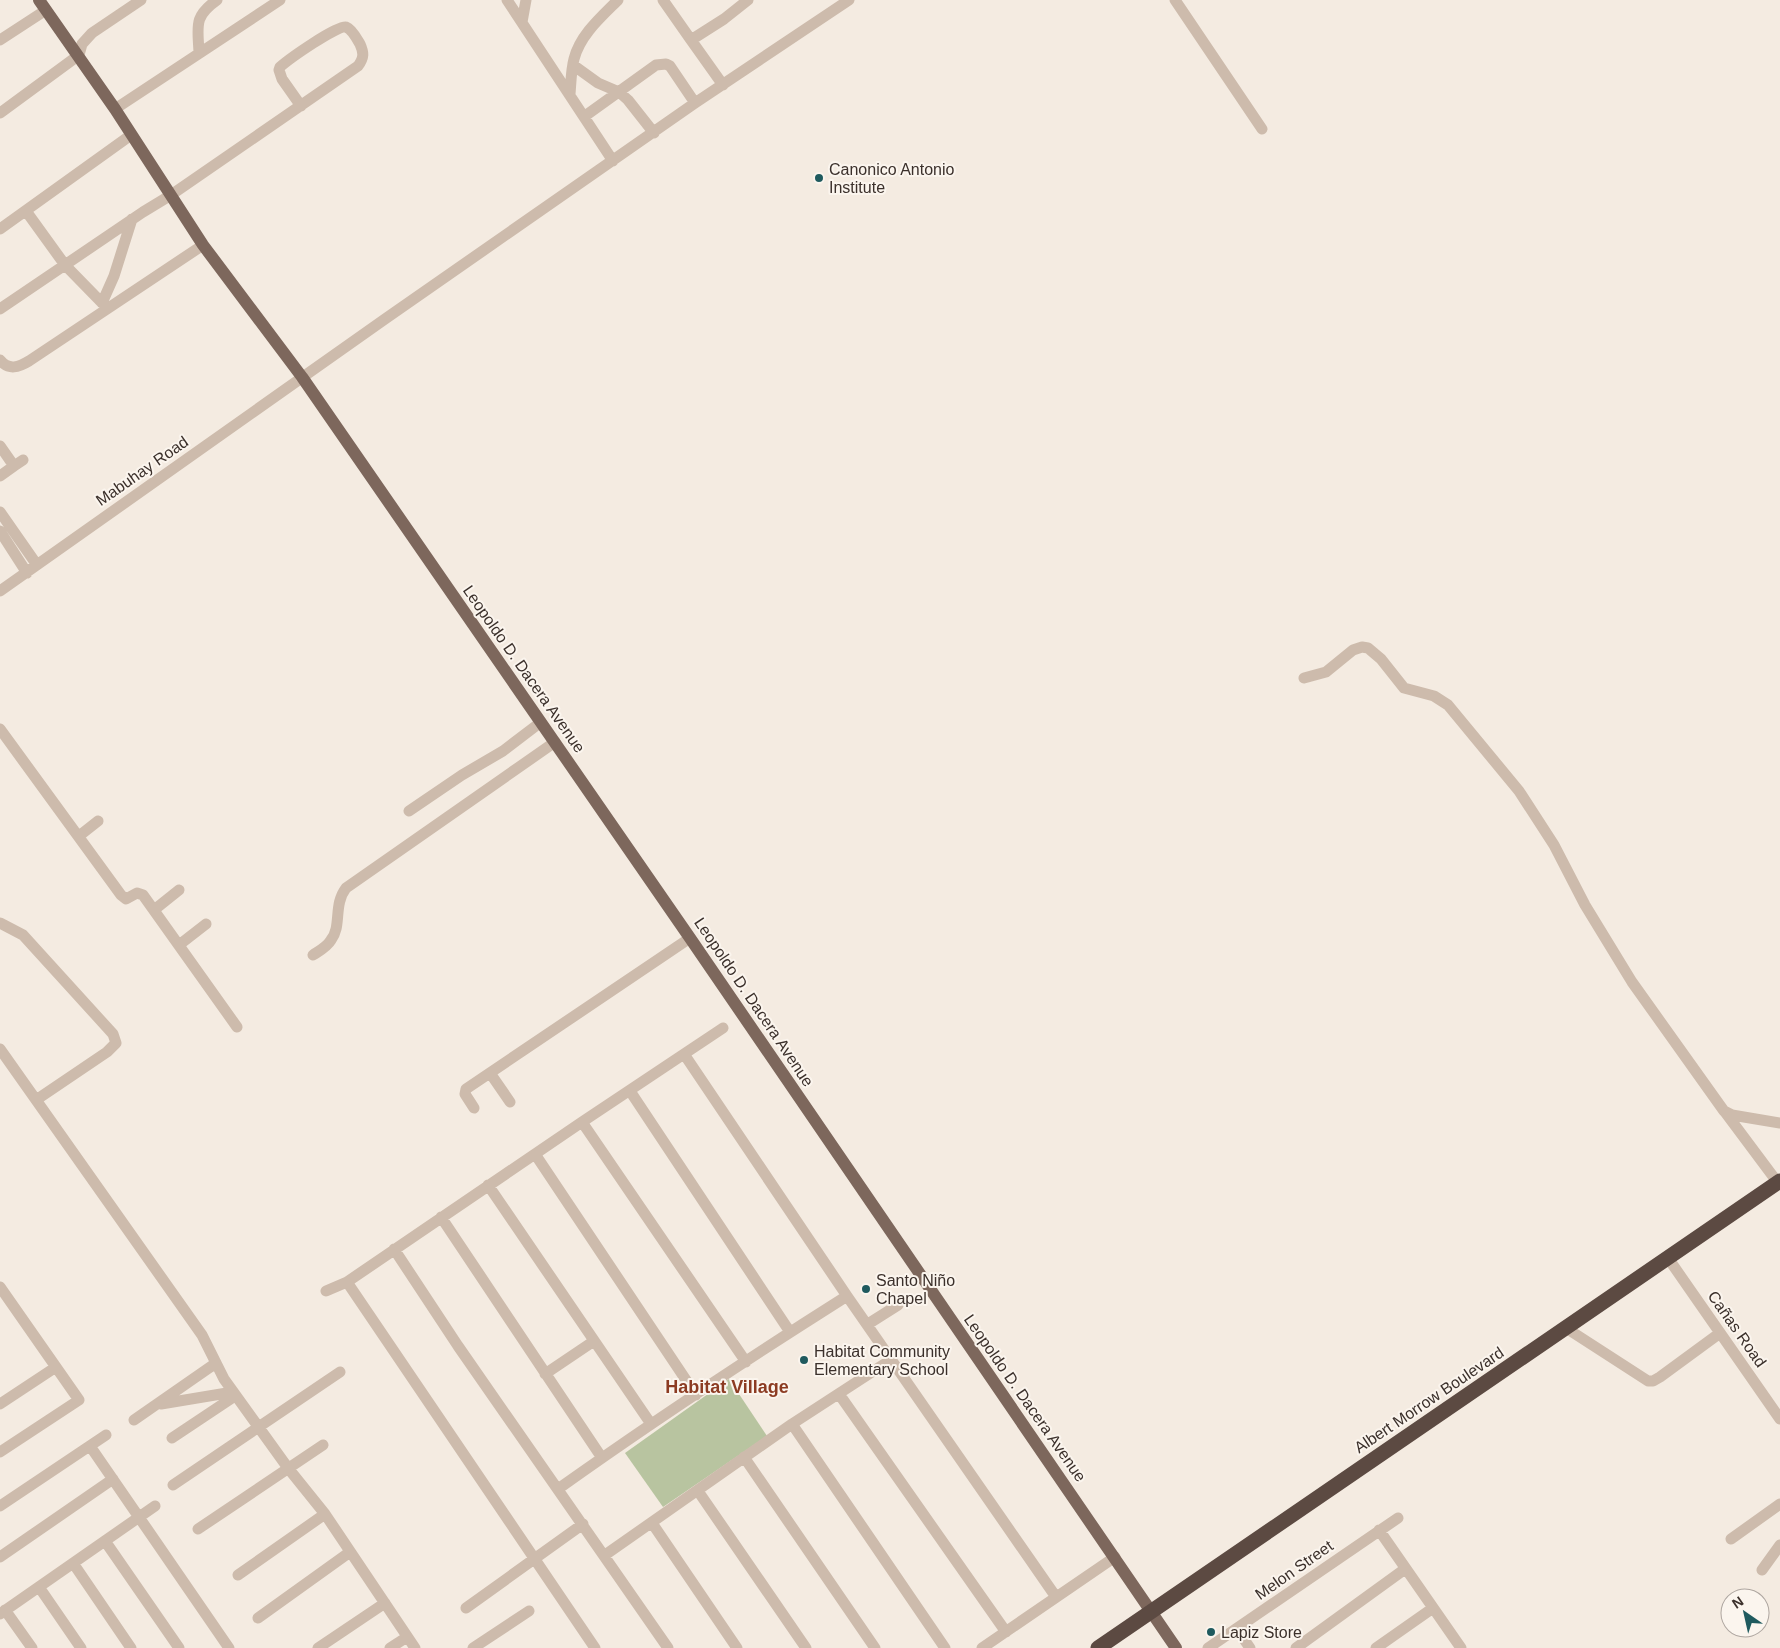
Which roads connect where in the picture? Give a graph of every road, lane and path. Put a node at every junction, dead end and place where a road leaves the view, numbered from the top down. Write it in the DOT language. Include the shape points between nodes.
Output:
graph roads {
  1 [pos="141,0"];
  2 [pos="217,0"];
  3 [pos="280,0"];
  4 [pos="507,0"];
  5 [pos="526,0"];
  6 [pos="618,0"];
  7 [pos="663,0"];
  8 [pos="748,0"];
  9 [pos="849,0"];
  10 [pos="1175,0"];
  11 [pos="43,5"];
  12 [pos="522,22"];
  13 [pos="0,40"];
  14 [pos="691,40"];
  15 [pos="199,53"];
  16 [pos="79,55"];
  17 [pos="573,65"];
  18 [pos="723,85"];
  19 [pos="619,92"];
  20 [pos="570,94"];
  21 [pos="696,103"];
  22 [pos="301,106"];
  23 [pos="115,108"];
  24 [pos="0,112"];
  25 [pos="585,116"];
  26 [pos="1262,129"];
  27 [pos="654,133"];
  28 [pos="131,135"];
  29 [pos="613,161"];
  30 [pos="171,195"];
  31 [pos="26,211"];
  32 [pos="132,219"];
  33 [pos="0,229"];
  34 [pos="203,245"];
  35 [pos="65,265"];
  36 [pos="104,306"];
  37 [pos="0,309"];
  38 [pos="0,360"];
  39 [pos="302,377"];
  40 [pos="0,446"];
  41 [pos="0,476"];
  42 [pos="0,513"];
  43 [pos="0,530"];
  44 [pos="36,566"];
  45 [pos="26,573"];
  46 [pos="0,592"];
  47 [pos="1304,678"];
  48 [pos="541,722"];
  49 [pos="0,729"];
  50 [pos="555,742"];
  51 [pos="409,811"];
  52 [pos="98,821"];
  53 [pos="78,836"];
  54 [pos="179,890"];
  55 [pos="154,910"];
  56 [pos="0,923"];
  57 [pos="206,924"];
  58 [pos="690,938"];
  59 [pos="179,945"];
  60 [pos="313,955"];
  61 [pos="237,1028"];
  62 [pos="723,1028"];
  63 [pos="0,1049"];
  64 [pos="684,1054"];
  65 [pos="490,1073"];
  66 [pos="630,1091"];
  67 [pos="36,1100"];
  68 [pos="510,1102"];
  69 [pos="474,1108"];
  70 [pos="1724,1111"];
  71 [pos="582,1122"];
  72 [pos="1780,1123"];
  73 [pos="535,1154"];
  74 [pos="1779,1182"];
  75 [pos="488,1185"];
  76 [pos="441,1218"];
  77 [pos="394,1249"];
  78 [pos="1668,1258"];
  79 [pos="346,1282"];
  80 [pos="0,1287"];
  81 [pos="326,1291"];
  82 [pos="847,1296"];
  83 [pos="898,1305"];
  84 [pos="868,1324"];
  85 [pos="1566,1328"];
  86 [pos="790,1332"];
  87 [pos="1720,1333"];
  88 [pos="594,1340"];
  89 [pos="892,1359"];
  90 [pos="746,1362"];
  91 [pos="216,1363"];
  92 [pos="56,1367"];
  93 [pos="340,1372"];
  94 [pos="546,1374"];
  95 [pos="234,1394"];
  96 [pos="696,1394"];
  97 [pos="839,1394"];
  98 [pos="0,1404"];
  99 [pos="156,1404"];
  100 [pos="134,1420"];
  101 [pos="1780,1420"];
  102 [pos="651,1424"];
  103 [pos="792,1424"];
  104 [pos="259,1428"];
  105 [pos="106,1435"];
  106 [pos="172,1438"];
  107 [pos="323,1445"];
  108 [pos="90,1446"];
  109 [pos="0,1452"];
  110 [pos="744,1457"];
  111 [pos="602,1458"];
  112 [pos="288,1468"];
  113 [pos="112,1480"];
  114 [pos="173,1485"];
  115 [pos="558,1489"];
  116 [pos="698,1491"];
  117 [pos="1780,1504"];
  118 [pos="0,1506"];
  119 [pos="155,1506"];
  120 [pos="325,1514"];
  121 [pos="139,1517"];
  122 [pos="1398,1518"];
  123 [pos="652,1523"];
  124 [pos="583,1524"];
  125 [pos="198,1529"];
  126 [pos="1379,1530"];
  127 [pos="1731,1539"];
  128 [pos="105,1541"];
  129 [pos="1780,1545"];
  130 [pos="350,1552"];
  131 [pos="605,1555"];
  132 [pos="1115,1557"];
  133 [pos="0,1558"];
  134 [pos="534,1560"];
  135 [pos="73,1563"];
  136 [pos="1405,1569"];
  137 [pos="1762,1570"];
  138 [pos="238,1575"];
  139 [pos="38,1587"];
  140 [pos="1056,1597"];
  141 [pos="384,1603"];
  142 [pos="466,1608"];
  143 [pos="1433,1608"];
  144 [pos="529,1611"];
  145 [pos="1152,1611"];
  146 [pos="3,1612"];
  147 [pos="258,1618"];
  148 [pos="1237,1629"];
  149 [pos="1006,1632"];
  150 [pos="407,1637"];
  151 [pos="1458,1647"];
  152 [pos="32,1648"];
  153 [pos="81,1648"];
  154 [pos="132,1648"];
  155 [pos="179,1648"];
  156 [pos="229,1648"];
  157 [pos="318,1648"];
  158 [pos="390,1648"];
  159 [pos="415,1648"];
  160 [pos="473,1648"];
  161 [pos="595,1648"];
  162 [pos="668,1648"];
  163 [pos="737,1648"];
  164 [pos="806,1648"];
  165 [pos="875,1648"];
  166 [pos="944,1648"];
  167 [pos="982,1648"];
  168 [pos="1098,1648"];
  169 [pos="1176,1648"];
  170 [pos="1208,1648"];
  171 [pos="1250,1648"];
  172 [pos="1296,1648"];
  173 [pos="1376,1648"];
  1 -- 16 [label="street" via="92,33 82,44"];
  2 -- 15 [label="street" via="202,11"];
  3 -- 15 [label="street"];
  4 -- 12 [label="street"];
  5 -- 12 [label="street"];
  6 -- 17 [label="street" via="591,28 577,50"];
  7 -- 14 [label="street"];
  8 -- 14 [label="street"];
  9 -- 18 [label="street, Mabuhay Road"];
  10 -- 26 [label="street"];
  11 -- 13 [label="street"];
  11 -- 16 [label="main road, Leopoldo D. Dacera Avenue"];
  12 -- 20 [label="street"];
  14 -- 18 [label="street"];
  15 -- 23 [label="street"];
  16 -- 23 [label="main road, Leopoldo D. Dacera Avenue"];
  16 -- 24 [label="street"];
  17 -- 19 [label="street" via="598,83"];
  17 -- 20 [label="street"];
  18 -- 21 [label="street, Mabuhay Road"];
  19 -- 21 [label="street" via="656,65 666,64"];
  19 -- 25 [label="street"];
  19 -- 27 [label="street"];
  20 -- 25 [label="street"];
  21 -- 27 [label="street, Mabuhay Road"];
  22 -- 22 [label="street" via="361,62 363,52 347,27 331,31 280,67 282,78"];
  22 -- 30 [label="street"];
  23 -- 28 [label="main road, Leopoldo D. Dacera Avenue"];
  25 -- 29 [label="street"];
  27 -- 29 [label="street, Mabuhay Road"];
  28 -- 30 [label="main road, Leopoldo D. Dacera Avenue"];
  28 -- 31 [label="street"];
  29 -- 39 [label="street, Mabuhay Road"];
  30 -- 32 [label="street"];
  30 -- 34 [label="main road, Leopoldo D. Dacera Avenue"];
  31 -- 33 [label="street"];
  31 -- 35 [label="street"];
  32 -- 35 [label="street"];
  32 -- 36 [label="street"];
  34 -- 36 [label="street"];
  34 -- 39 [label="main road, Leopoldo D. Dacera Avenue"];
  35 -- 36 [label="street"];
  35 -- 37 [label="street"];
  36 -- 38 [label="street" via="18,367 7,366"];
  39 -- 44 [label="street, Mabuhay Road"];
  39 -- 48 [label="main road, Leopoldo D. Dacera Avenue"];
  40 -- 41 [label="street" via="18,463"];
  42 -- 44 [label="street"];
  43 -- 45 [label="street"];
  44 -- 45 [label="street, Mabuhay Road"];
  45 -- 46 [label="street, Mabuhay Road"];
  47 -- 70 [label="street" via="1326,672 1353,650 1368,648 1404,688 1434,696 1448,705 1518,791 1554,845 1585,905 1632,982"];
  48 -- 50 [label="main road, Leopoldo D. Dacera Avenue"];
  48 -- 51 [label="street" via="503,751"];
  49 -- 53 [label="street"];
  50 -- 58 [label="main road, Leopoldo D. Dacera Avenue"];
  50 -- 60 [label="street" via="346,888 340,895 333,939"];
  52 -- 53 [label="street"];
  53 -- 55 [label="street" via="121,895 126,899 140,893"];
  54 -- 55 [label="street"];
  55 -- 59 [label="street"];
  56 -- 67 [label="street" via="23,935 113,1034 116,1044"];
  57 -- 59 [label="street"];
  58 -- 65 [label="street"];
  58 -- 132 [label="main road, Leopoldo D. Dacera Avenue"];
  59 -- 61 [label="street"];
  62 -- 64 [label="street"];
  63 -- 67 [label="street"];
  64 -- 66 [label="street"];
  64 -- 82 [label="street"];
  65 -- 68 [label="street"];
  65 -- 69 [label="street" via="464,1091"];
  66 -- 71 [label="street"];
  66 -- 86 [label="street"];
  67 -- 91 [label="street" via="202,1335"];
  70 -- 72 [label="street" via="1732,1116"];
  70 -- 74 [label="street"];
  71 -- 73 [label="street"];
  71 -- 90 [label="street"];
  73 -- 75 [label="street"];
  73 -- 96 [label="street"];
  74 -- 78 [label="highway, Albert Morrow Boulevard"];
  75 -- 76 [label="street"];
  75 -- 88 [label="street"];
  76 -- 77 [label="street"];
  76 -- 94 [label="street"];
  77 -- 79 [label="street"];
  77 -- 115 [label="street"];
  78 -- 85 [label="highway, Albert Morrow Boulevard"];
  78 -- 87 [label="street, Cañas Road"];
  79 -- 81 [label="street"];
  79 -- 134 [label="street"];
  80 -- 92 [label="street"];
  82 -- 84 [label="street"];
  82 -- 86 [label="street"];
  83 -- 84 [label="street"];
  84 -- 89 [label="street"];
  85 -- 87 [label="street" via="1648,1381 1668,1371"];
  85 -- 145 [label="highway, Albert Morrow Boulevard"];
  86 -- 90 [label="street"];
  87 -- 101 [label="street, Cañas Road"];
  88 -- 94 [label="street"];
  88 -- 102 [label="street"];
  89 -- 97 [label="street"];
  89 -- 140 [label="street"];
  90 -- 96 [label="street"];
  91 -- 95 [label="street"];
  91 -- 99 [label="street"];
  92 -- 98 [label="street"];
  92 -- 109 [label="street" via="79,1400"];
  93 -- 104 [label="street"];
  94 -- 111 [label="street"];
  95 -- 99 [label="street"];
  95 -- 104 [label="street"];
  95 -- 106 [label="street"];
  96 -- 102 [label="street"];
  97 -- 103 [label="street"];
  97 -- 149 [label="street"];
  99 -- 100 [label="street"];
  102 -- 111 [label="street"];
  103 -- 110 [label="street"];
  103 -- 166 [label="street"];
  104 -- 112 [label="street"];
  104 -- 114 [label="street"];
  105 -- 108 [label="street"];
  107 -- 112 [label="street"];
  108 -- 113 [label="street"];
  108 -- 118 [label="street"];
  110 -- 116 [label="street"];
  110 -- 165 [label="street"];
  111 -- 115 [label="street"];
  112 -- 120 [label="street"];
  112 -- 125 [label="street"];
  113 -- 121 [label="street"];
  113 -- 133 [label="street"];
  115 -- 124 [label="street"];
  116 -- 123 [label="street"];
  116 -- 164 [label="street"];
  117 -- 127 [label="street"];
  119 -- 121 [label="street"];
  120 -- 130 [label="street"];
  120 -- 138 [label="street"];
  121 -- 128 [label="street"];
  121 -- 156 [label="street"];
  122 -- 126 [label="street, Melon Street"];
  123 -- 131 [label="street"];
  123 -- 163 [label="street"];
  124 -- 131 [label="street"];
  124 -- 134 [label="street"];
  126 -- 136 [label="street"];
  126 -- 148 [label="street, Melon Street"];
  128 -- 135 [label="street"];
  128 -- 155 [label="street"];
  129 -- 137 [label="street"];
  130 -- 141 [label="street"];
  130 -- 147 [label="street"];
  131 -- 162 [label="street"];
  132 -- 140 [label="street"];
  132 -- 145 [label="main road, Leopoldo D. Dacera Avenue"];
  134 -- 142 [label="street"];
  134 -- 161 [label="street"];
  135 -- 139 [label="street"];
  135 -- 154 [label="street"];
  136 -- 143 [label="street"];
  136 -- 172 [label="street"];
  139 -- 146 [label="street"];
  139 -- 153 [label="street"];
  140 -- 149 [label="street"];
  141 -- 150 [label="street"];
  141 -- 157 [label="street"];
  143 -- 151 [label="street"];
  143 -- 173 [label="street"];
  144 -- 160 [label="street"];
  145 -- 168 [label="highway, Albert Morrow Boulevard"];
  145 -- 169 [label="main road, Leopoldo D. Dacera Avenue"];
  146 -- 152 [label="street"];
  148 -- 170 [label="street, Melon Street"];
  148 -- 171 [label="street"];
  149 -- 167 [label="street"];
  150 -- 158 [label="street"];
  150 -- 159 [label="street"];
}
